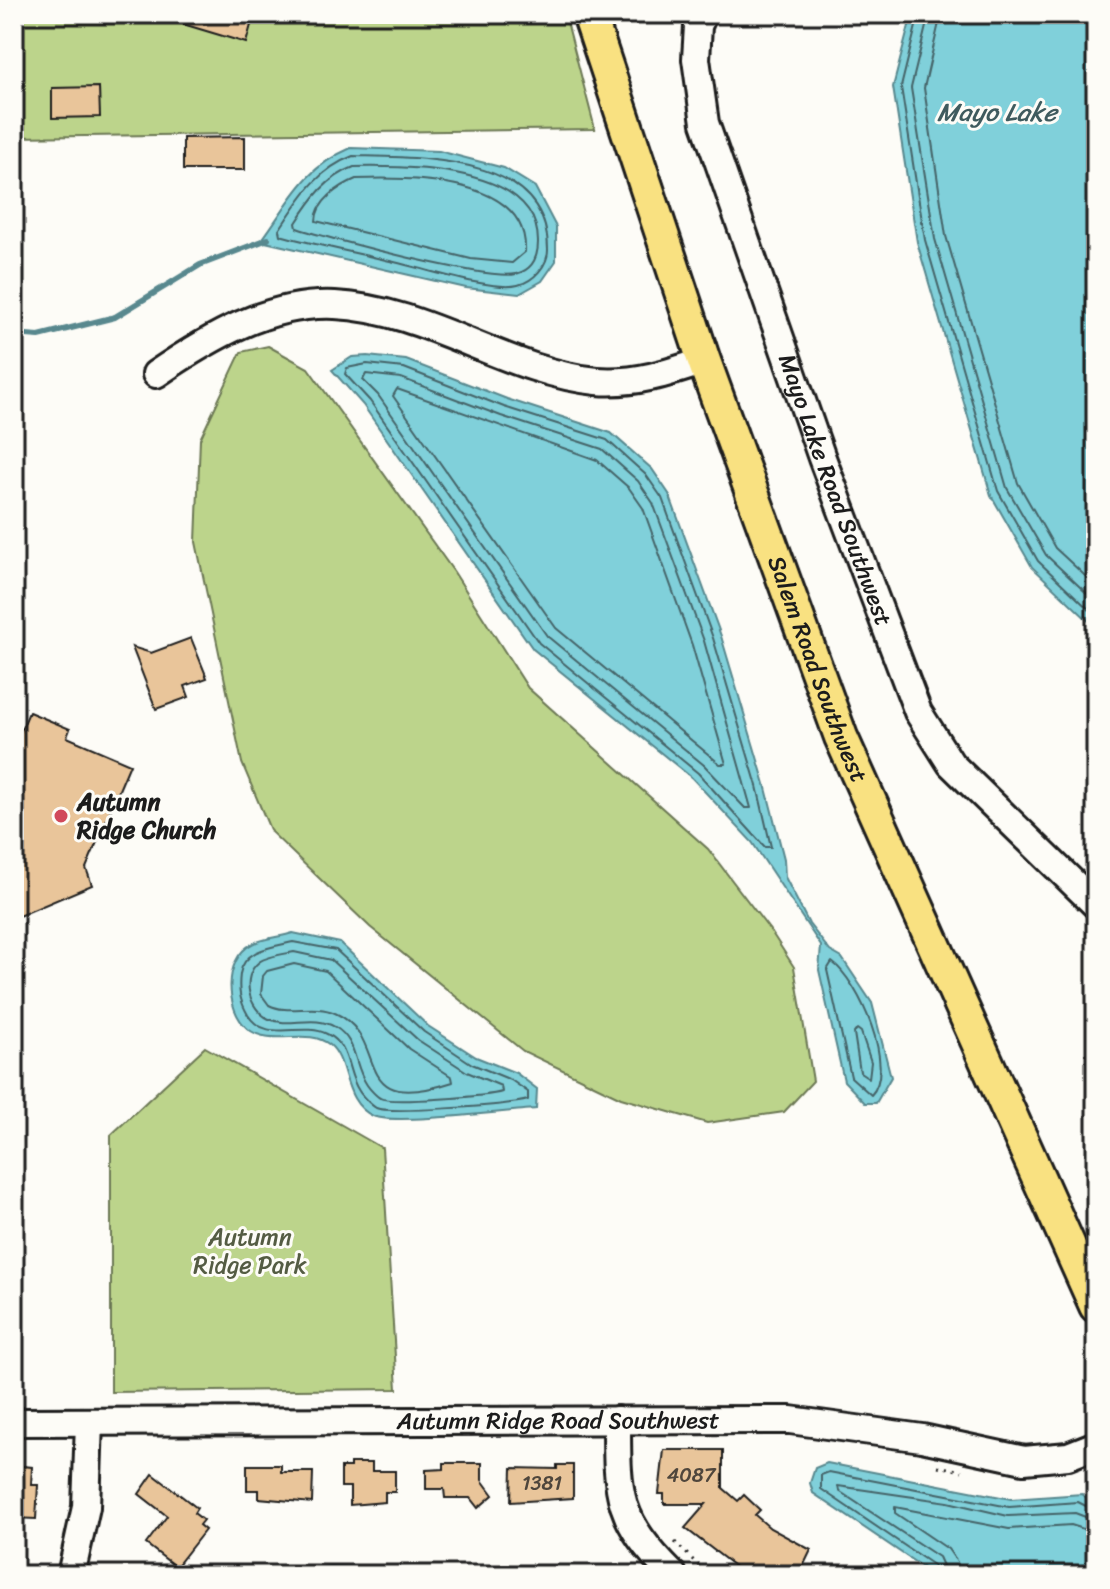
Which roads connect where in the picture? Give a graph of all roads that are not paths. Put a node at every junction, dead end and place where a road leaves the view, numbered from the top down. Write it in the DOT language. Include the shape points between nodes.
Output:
graph roads {
  1 [pos="589,14"];
  2 [pos="703,14"];
  3 [pos="704,361"];
  4 [pos="156,374"];
  5 [pos="1096,905"];
  6 [pos="1096,1306"];
  7 [pos="617,1420"];
  8 [pos="14,1422"];
  9 [pos="89,1422"];
  10 [pos="1096,1445"];
  11 [pos="71,1575"];
  12 [pos="673,1575"];
  1 -- 3 [label="main road, Salem Road Southwest"];
  2 -- 5 [label="street, Mayo Lake Road Southwest" via="696,59 705,123 918,712 951,764"];
  3 -- 4 [label="street" via="660,376 598,381 541,367 416,321 336,305 245,322"];
  3 -- 6 [label="main road, Salem Road Southwest" via="861,785"];
  7 -- 9 [label="street, Autumn Ridge Road Southwest"];
  7 -- 10 [label="street, Autumn Ridge Road Southwest" via="822,1421 1024,1460 1068,1456"];
  7 -- 12 [label="street" via="616,1477 625,1512 639,1537"];
  8 -- 9 [label="street, Autumn Ridge Road Southwest"];
  9 -- 11 [label="street" via="88,1491"];
}
